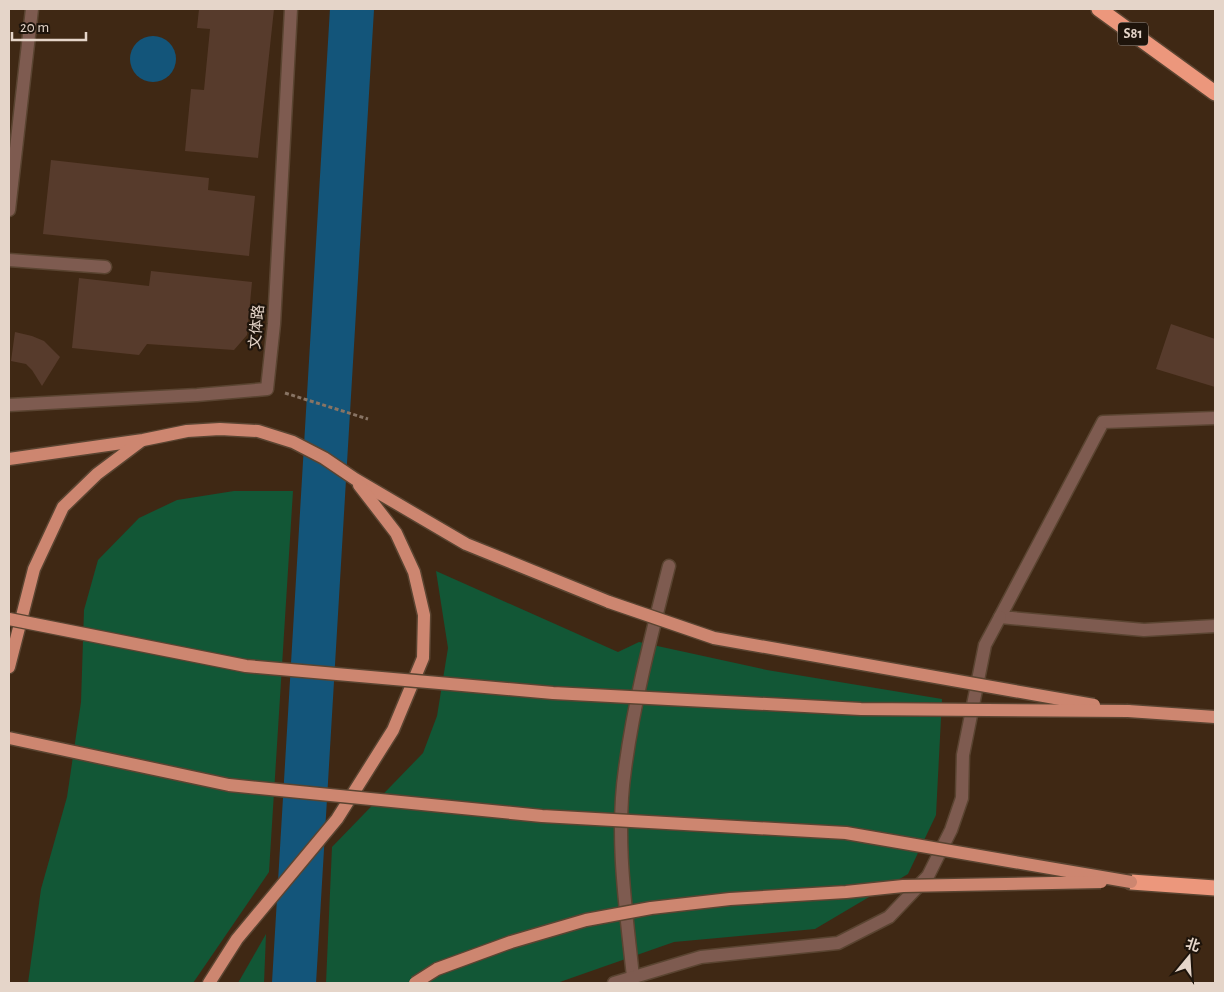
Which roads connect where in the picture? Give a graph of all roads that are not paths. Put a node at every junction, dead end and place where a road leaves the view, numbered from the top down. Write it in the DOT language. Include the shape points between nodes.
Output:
graph roads {
  1 [pos="32,9"];
  2 [pos="291,9"];
  3 [pos="1099,9"];
  4 [pos="1215,93"];
  5 [pos="9,210"];
  6 [pos="9,260"];
  7 [pos="105,267"];
  8 [pos="9,405"];
  9 [pos="1215,418"];
  10 [pos="143,440"];
  11 [pos="9,459"];
  12 [pos="355,480"];
  13 [pos="670,566"];
  14 [pos="1000,617"];
  15 [pos="9,619"];
  16 [pos="1215,626"];
  17 [pos="9,667"];
  18 [pos="1128,711"];
  19 [pos="1215,717"];
  20 [pos="9,738"];
  21 [pos="1131,882"];
  22 [pos="1215,888"];
  23 [pos="633,977"];
  24 [pos="209,983"];
  25 [pos="415,983"];
  26 [pos="614,983"];
  1 -- 5 [label="street"];
  2 -- 8 [label="street, 文体路" via="274,324 267,389"];
  3 -- 4 [label="highway, S81"];
  6 -- 7 [label="street"];
  9 -- 14 [label="street" via="1103,422"];
  10 -- 11 [label="main road"];
  10 -- 12 [label="main road" via="187,431 258,432 294,442"];
  10 -- 17 [label="main road" via="97,474 64,507 34,569"];
  12 -- 18 [label="main road, bridge" via="466,544 608,602 714,638"];
  12 -- 24 [label="main road" via="396,533 414,572 424,615 423,658 393,730 337,819 237,939"];
  13 -- 23 [label="street" via="644,666 624,770 623,880"];
  14 -- 16 [label="street" via="1144,630"];
  14 -- 23 [label="street" via="985,645 963,755 962,798 951,830 928,876 889,917 838,942 701,957"];
  15 -- 18 [label="main road, bridge" via="246,666 553,693 861,710"];
  18 -- 19 [label="main road"];
  20 -- 21 [label="main road, bridge" via="229,784 542,816 846,833"];
  21 -- 22 [label="highway"];
  21 -- 25 [label="main road, bridge" via="903,886 651,908 586,920 511,942 437,969"];
  23 -- 26 [label="street"];
}
